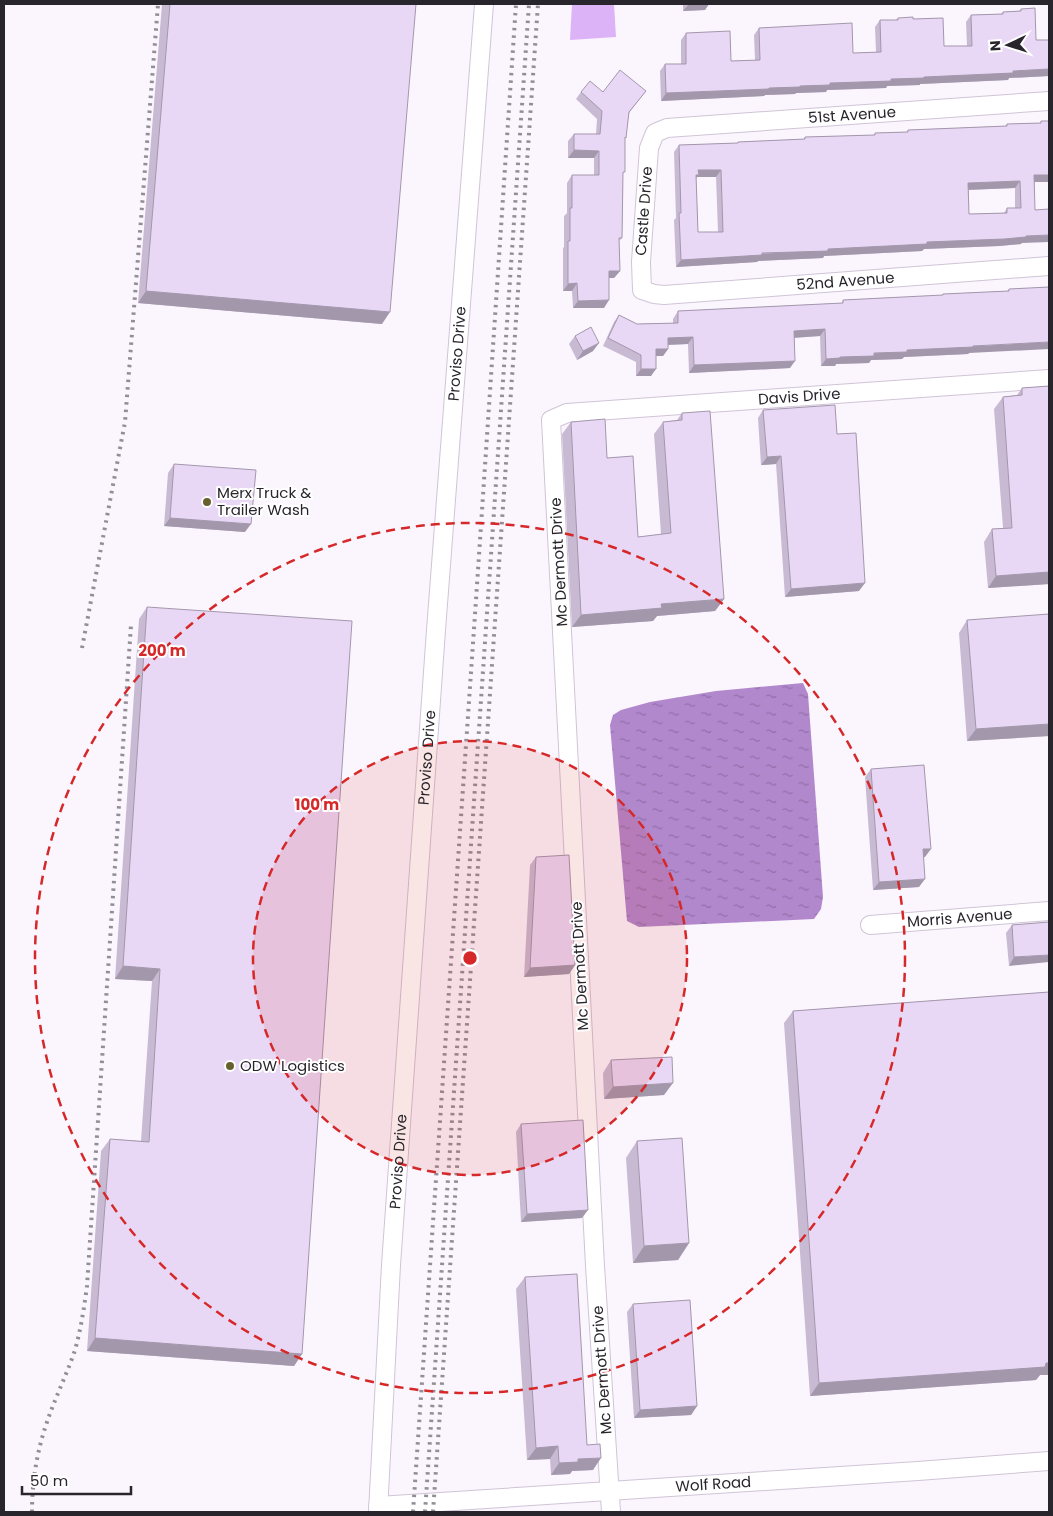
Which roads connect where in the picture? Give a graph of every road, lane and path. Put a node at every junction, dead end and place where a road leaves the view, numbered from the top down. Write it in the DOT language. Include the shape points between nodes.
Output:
graph roads {
  1 [pos="484,4"];
  2 [pos="1049,101"];
  3 [pos="655,133"];
  4 [pos="1049,266"];
  5 [pos="642,290"];
  6 [pos="1049,379"];
  7 [pos="551,420"];
  8 [pos="1049,911"];
  9 [pos="870,925"];
  10 [pos="1049,1461"];
  11 [pos="610,1491"];
  12 [pos="449,1502"];
  13 [pos="378,1509"];
  14 [pos="434,1512"];
  15 [pos="611,1512"];
  1 -- 13 [label="street, Proviso Drive" via="435,640 392,1255"];
  2 -- 3 [label="street, 51st Avenue" via="668,128"];
  3 -- 5 [label="street, Castle Drive" via="648,158"];
  4 -- 5 [label="street, 52nd Avenue" via="664,295"];
  6 -- 7 [label="street, Davis Drive" via="567,413"];
  7 -- 11 [label="street, Mc Dermott Drive" via="595,1266"];
  8 -- 9 [label="street, Morris Avenue"];
  10 -- 11 [label="street, Wolf Road"];
  11 -- 12 [label="street, Wolf Road"];
  11 -- 15 [label="street, Mc Dermott Drive"];
  12 -- 13 [label="street, Wolf Road"];
  12 -- 14 [label="street"];
}
